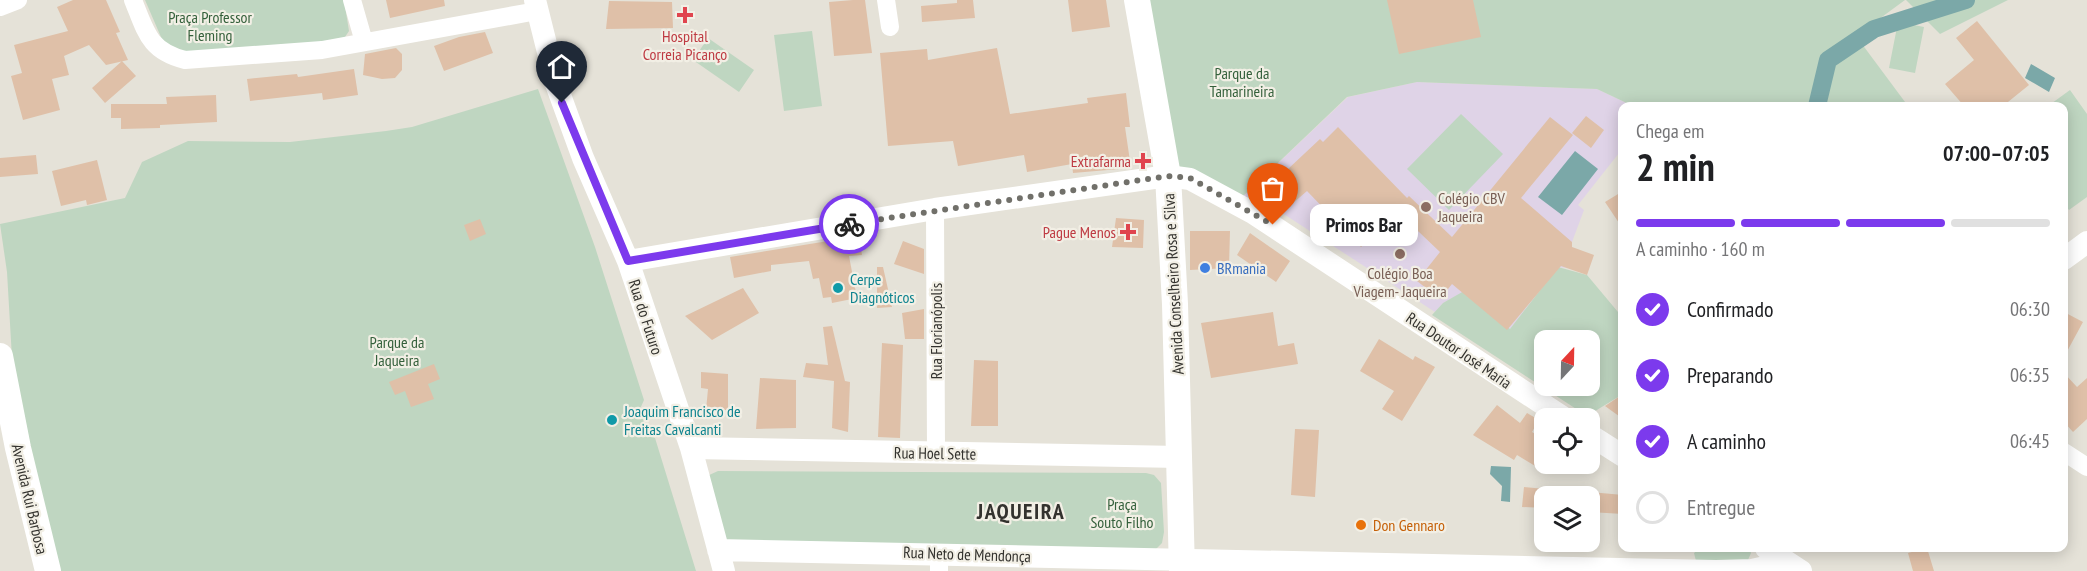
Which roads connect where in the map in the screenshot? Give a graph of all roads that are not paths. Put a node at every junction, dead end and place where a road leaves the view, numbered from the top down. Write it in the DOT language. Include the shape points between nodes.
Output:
graph roads {
  1 [pos="18,0"];
  2 [pos="133,0"];
  3 [pos="352,0"];
  4 [pos="886,0"];
  5 [pos="1137,0"];
  6 [pos="536,6"];
  7 [pos="0,7"];
  8 [pos="890,27"];
  9 [pos="364,42"];
  10 [pos="1168,176"];
  11 [pos="935,209"];
  12 [pos="2087,242"];
  13 [pos="2068,256"];
  14 [pos="628,261"];
  15 [pos="0,356"];
  16 [pos="1549,408"];
  17 [pos="1600,441"];
  18 [pos="691,448"];
  19 [pos="936,453"];
  20 [pos="1618,453"];
  21 [pos="2068,455"];
  22 [pos="1180,457"];
  23 [pos="2087,467"];
  24 [pos="1762,555"];
  25 [pos="721,561"];
  26 [pos="939,562"];
  27 [pos="1182,565"];
  28 [pos="1794,567"];
  29 [pos="1648,569"];
  30 [pos="48,571"];
  1 -- 7 [label="street"];
  2 -- 9 [label="street" via="154,46 168,56 185,60 279,55"];
  3 -- 9 [label="street"];
  4 -- 8 [label="street"];
  5 -- 10 [label="main road, Avenida Conselheiro Rosa e Silva"];
  6 -- 9 [label="street"];
  6 -- 14 [label="street, Rua do Futuro" via="556,84"];
  10 -- 11 [label="street, Rua Doutor José Maria"];
  10 -- 16 [label="street, Rua Doutor José Maria" via="1190,178 1253,213"];
  10 -- 22 [label="main road, Avenida Conselheiro Rosa e Silva"];
  11 -- 14 [label="street, Rua Doutor José Maria"];
  11 -- 19 [label="street, Rua Florianópolis"];
  12 -- 13 [label="street"];
  14 -- 18 [label="street, Rua do Futuro"];
  15 -- 30 [label="main road, Avenida Rui Barbosa"];
  17 -- 20 [label="street"];
  18 -- 19 [label="street, Rua Hoel Sette"];
  18 -- 25 [label="street, Rua do Futuro"];
  19 -- 22 [label="street, Rua Hoel Sette"];
  21 -- 23 [label="street"];
  22 -- 27 [label="main road, Avenida Conselheiro Rosa e Silva"];
  24 -- 28 [label="street"];
  24 -- 29 [label="street, Rua Neto de Mendonça" via="1716,571"];
  25 -- 26 [label="street, Rua Neto de Mendonça"];
  26 -- 27 [label="street, Rua Neto de Mendonça"];
  27 -- 29 [label="street, Rua Neto de Mendonça"];
}
